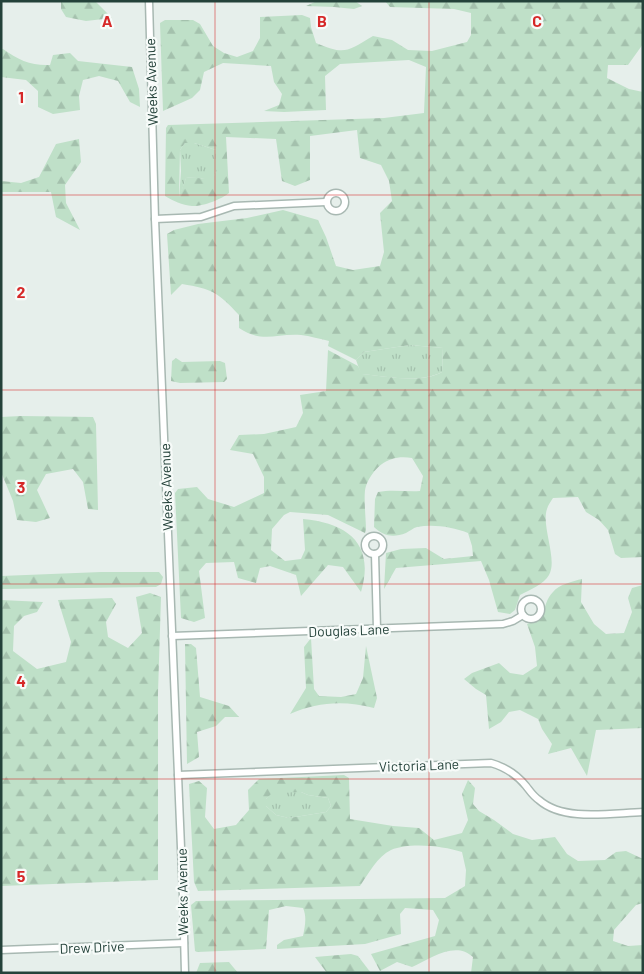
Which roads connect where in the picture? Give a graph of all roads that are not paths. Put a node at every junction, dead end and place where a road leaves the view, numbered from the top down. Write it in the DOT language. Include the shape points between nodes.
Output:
graph roads {
  1 [pos="149,1"];
  2 [pos="326,202"];
  3 [pos="156,219"];
  4 [pos="375,554"];
  5 [pos="523,615"];
  6 [pos="376,629"];
  7 [pos="172,636"];
  8 [pos="178,775"];
  9 [pos="643,812"];
  10 [pos="184,944"];
  11 [pos="1,950"];
  12 [pos="185,973"];
  1 -- 3 [label="street, Weeks Avenue"];
  2 -- 3 [label="street" via="234,206 202,217"];
  3 -- 7 [label="street, Weeks Avenue"];
  4 -- 6 [label="street"];
  5 -- 6 [label="street, Douglas Lane" via="503,624"];
  6 -- 7 [label="street, Douglas Lane"];
  7 -- 8 [label="street, Weeks Avenue"];
  8 -- 9 [label="street, Victoria Lane" via="492,762 518,778 539,801 562,812"];
  8 -- 10 [label="street, Weeks Avenue"];
  10 -- 11 [label="street, Drew Drive"];
  10 -- 12 [label="street, Weeks Avenue"];
}
